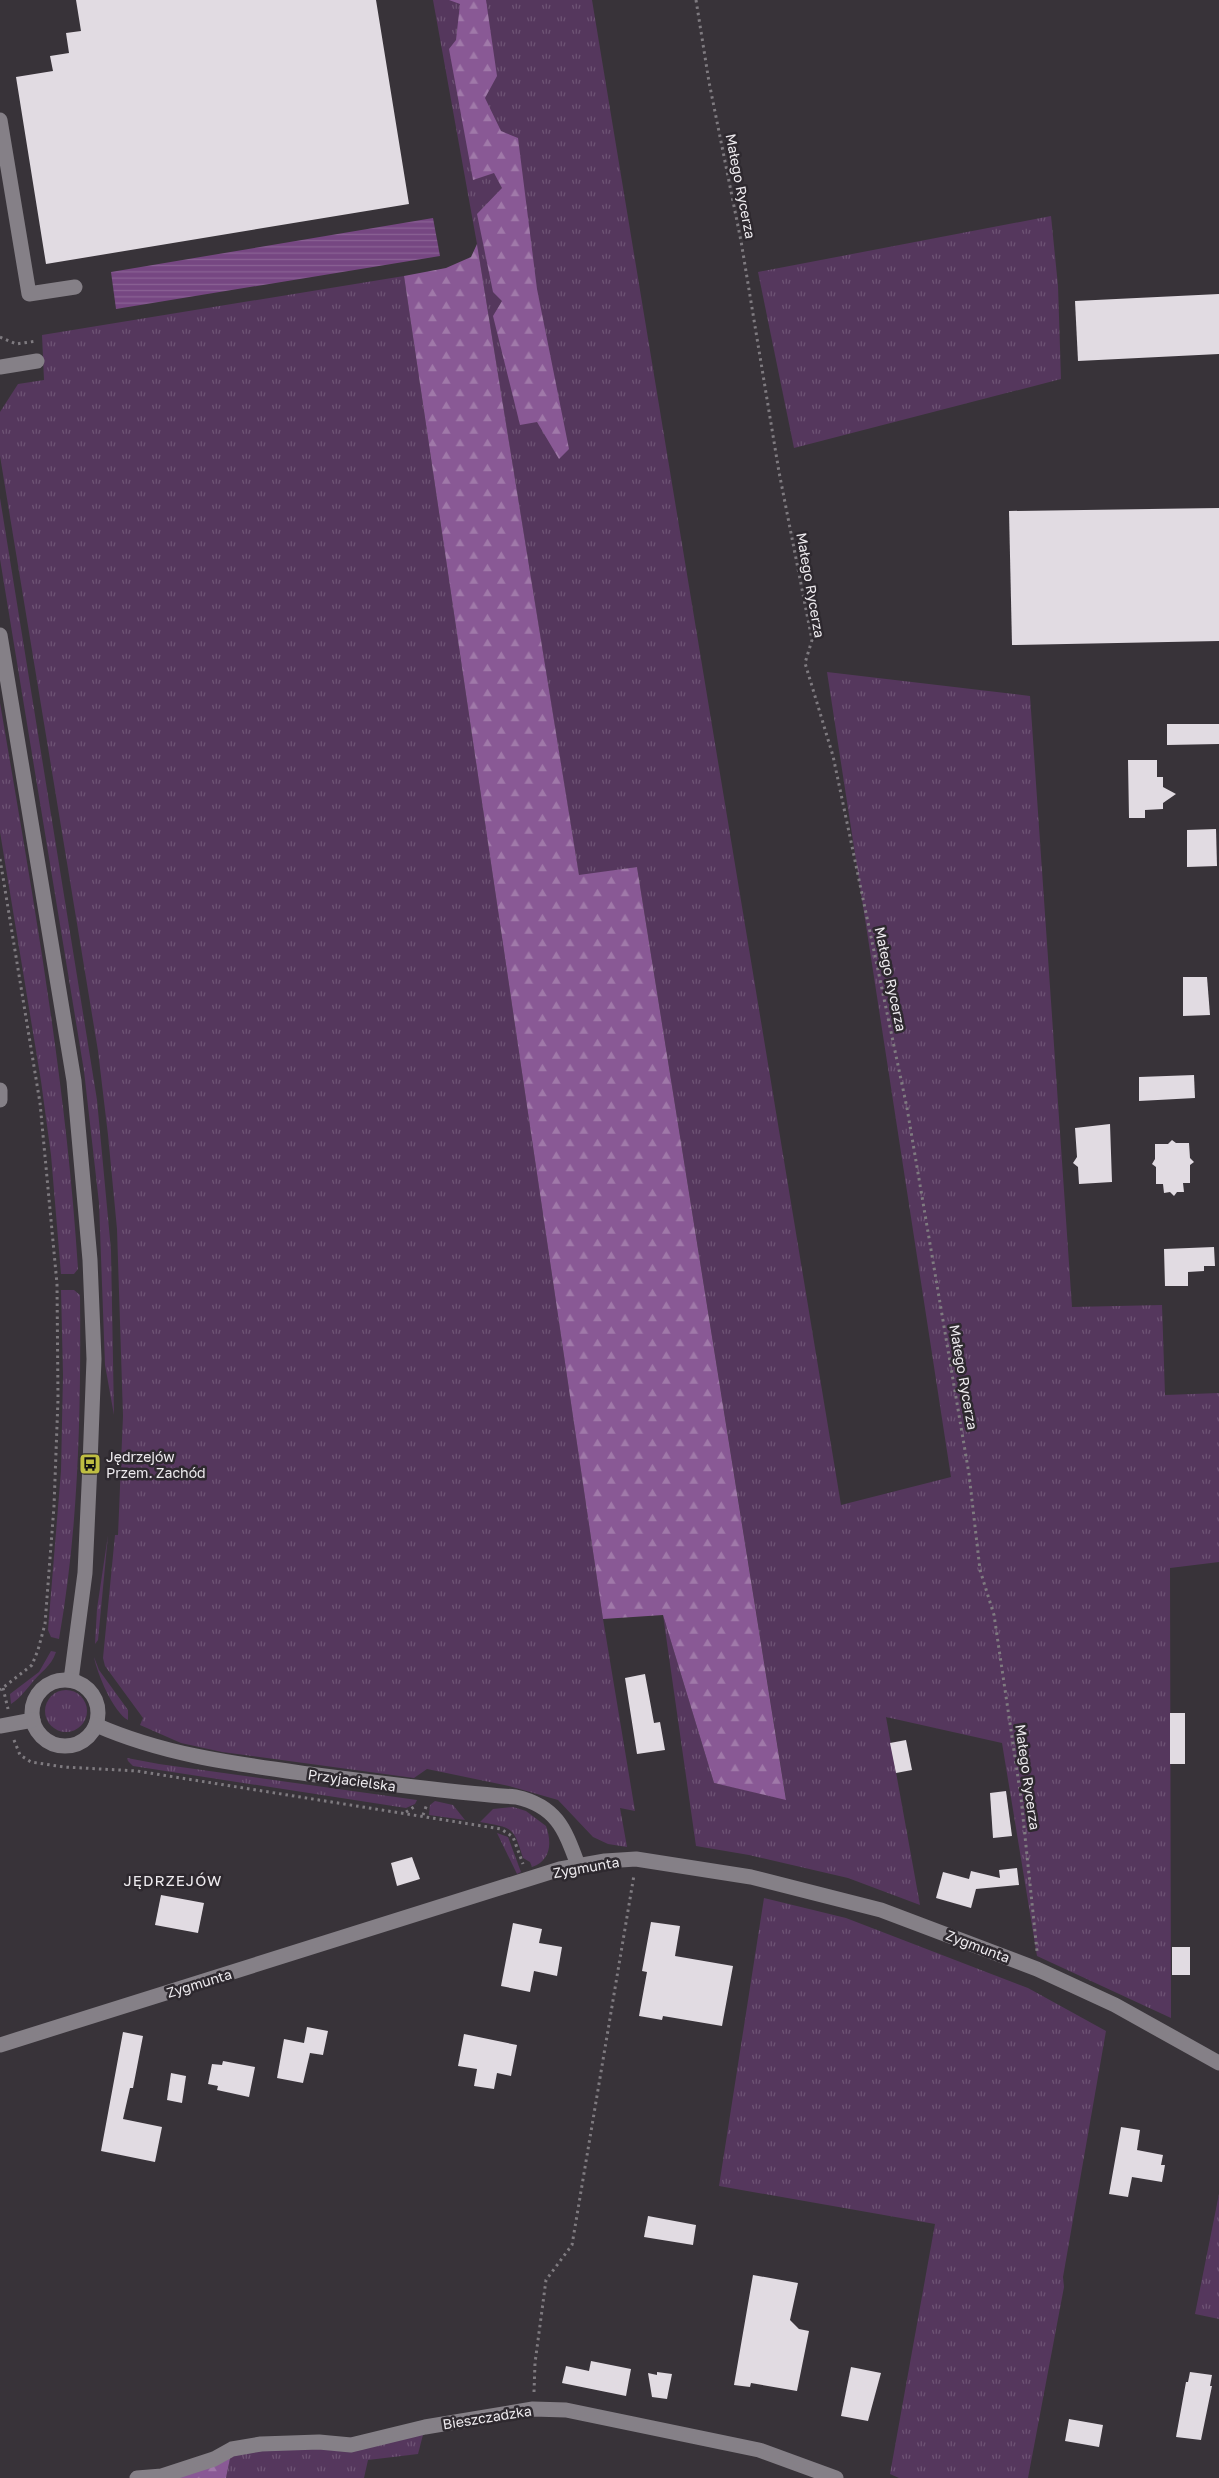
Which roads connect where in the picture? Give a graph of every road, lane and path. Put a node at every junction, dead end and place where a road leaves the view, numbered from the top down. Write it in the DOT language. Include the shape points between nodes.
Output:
graph roads {
  1 [pos="696,0"];
  2 [pos="0,120"];
  3 [pos="75,288"];
  4 [pos="0,336"];
  5 [pos="37,341"];
  6 [pos="37,361"];
  7 [pos="0,367"];
  8 [pos="0,635"];
  9 [pos="0,859"];
  10 [pos="0,1090"];
  11 [pos="0,1100"];
  12 [pos="71,1680"];
  13 [pos="0,1690"];
  14 [pos="33,1720"];
  15 [pos="0,1726"];
  16 [pos="96,1726"];
  17 [pos="15,1741"];
  18 [pos="636,1859"];
  19 [pos="578,1866"];
  20 [pos="528,1879"];
  21 [pos="1037,1969"];
  22 [pos="0,2045"];
  23 [pos="1219,2063"];
  24 [pos="533,2409"];
  25 [pos="136,2478"];
  26 [pos="836,2478"];
  1 -- 21 [label="path, Małego Rycerza" via="741,241 778,472 812,640 805,663 833,756 907,1108 969,1474 980,1570 994,1614 1021,1798"];
  2 -- 3 [label="street" via="28,294"];
  4 -- 5 [label="path" via="16,344"];
  6 -- 7 [label="street"];
  8 -- 12 [label="street" via="74,1081 90,1260 94,1359 90,1464 85,1572"];
  9 -- 13 [label="path" via="40,1103 57,1284 58,1399 54,1506 44,1624 32,1665"];
  10 -- 11 [label="street"];
  12 -- 14 [label="street" via="53,1682 45,1687 34,1702"];
  12 -- 16 [label="street" via="94,1697 98,1706"];
  14 -- 15 [label="street"];
  14 -- 16 [label="street" via="42,1736 67,1746 84,1740"];
  16 -- 19 [label="street, Przyjacielska" via="126,1739 217,1762 421,1790 530,1800 558,1819"];
  17 -- 20 [label="path" via="20,1755 31,1762 137,1771 501,1829 513,1837"];
  18 -- 19 [label="street, Zygmunta"];
  18 -- 21 [label="street, Zygmunta" via="751,1877 846,1900"];
  18 -- 24 [label="path" via="572,2245 546,2280 535,2364"];
  19 -- 20 [label="street, Zygmunta"];
  20 -- 22 [label="street, Zygmunta"];
  21 -- 23 [label="street, Zygmunta" via="1115,2004"];
  24 -- 25 [label="street, Bieszczadzka" via="425,2427 350,2445 319,2442 260,2444 232,2449 214,2459 162,2476"];
  24 -- 26 [label="street, Bieszczadzka" via="566,2410 759,2450"];
}
